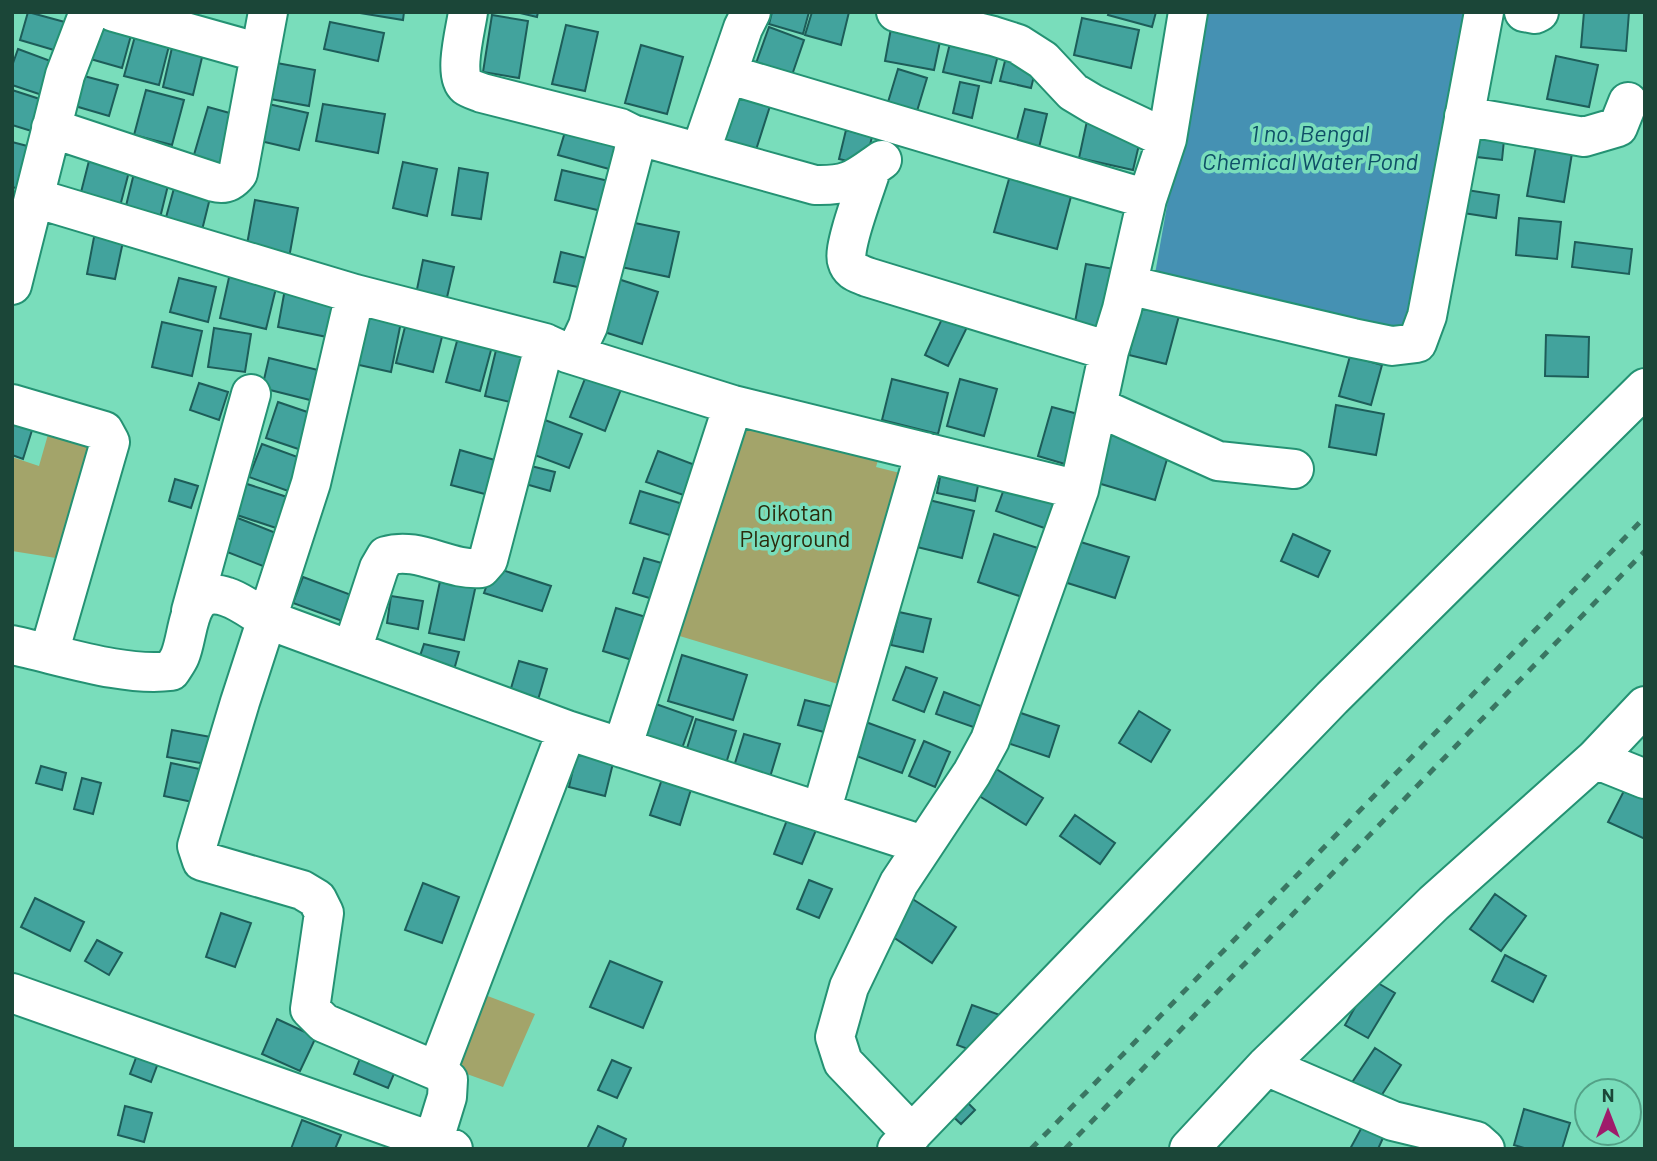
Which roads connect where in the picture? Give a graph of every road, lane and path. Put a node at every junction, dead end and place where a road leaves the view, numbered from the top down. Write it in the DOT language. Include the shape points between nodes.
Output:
graph roads {
  1 [pos="89,12"];
  2 [pos="114,12"];
  3 [pos="268,12"];
  4 [pos="468,12"];
  5 [pos="751,12"];
  6 [pos="896,12"];
  7 [pos="1188,12"];
  8 [pos="1484,12"];
  9 [pos="1524,12"];
  10 [pos="1539,12"];
  11 [pos="260,52"];
  12 [pos="727,74"];
  13 [pos="1628,102"];
  14 [pos="1464,116"];
  15 [pos="51,128"];
  16 [pos="922,132"];
  17 [pos="632,134"];
  18 [pos="1167,139"];
  19 [pos="700,153"];
  20 [pos="872,167"];
  21 [pos="35,198"];
  22 [pos="1147,200"];
  23 [pos="12,285"];
  24 [pos="1128,285"];
  25 [pos="355,295"];
  26 [pos="556,348"];
  27 [pos="1109,351"];
  28 [pos="1645,388"];
  29 [pos="251,394"];
  30 [pos="12,404"];
  31 [pos="733,405"];
  32 [pos="1098,407"];
  33 [pos="925,452"];
  34 [pos="1294,469"];
  35 [pos="1079,490"];
  36 [pos="191,611"];
  37 [pos="266,619"];
  38 [pos="30,649"];
  39 [pos="352,650"];
  40 [pos="1645,706"];
  41 [pos="567,730"];
  42 [pos="622,748"];
  43 [pos="1595,759"];
  44 [pos="1645,779"];
  45 [pos="821,812"];
  46 [pos="923,845"];
  47 [pos="12,993"];
  48 [pos="1266,1066"];
  49 [pos="438,1070"];
  50 [pos="905,1142"];
  51 [pos="439,1147"];
  52 [pos="1188,1149"];
  53 [pos="1485,1149"];
  1 -- 15 [label="street"];
  2 -- 11 [label="street"];
  3 -- 11 [label="street"];
  4 -- 17 [label="street" via="460,67 466,87"];
  5 -- 12 [label="street"];
  6 -- 18 [label="street" via="1018,44 1044,60 1073,92"];
  7 -- 18 [label="street"];
  8 -- 14 [label="street"];
  9 -- 10 [label="street"];
  11 -- 15 [label="street" via="238,173 223,184"];
  12 -- 16 [label="street"];
  12 -- 19 [label="street"];
  13 -- 14 [label="street" via="1618,127 1584,137"];
  14 -- 24 [label="street" via="1427,316 1417,343 1392,346"];
  15 -- 21 [label="street"];
  16 -- 20 [label="street"];
  16 -- 22 [label="street"];
  17 -- 19 [label="street"];
  17 -- 26 [label="street" via="633,154 588,326 580,343"];
  18 -- 22 [label="street"];
  19 -- 20 [label="street" via="815,185 850,183"];
  20 -- 27 [label="street" via="848,243 845,259 852,271"];
  21 -- 23 [label="street"];
  21 -- 25 [label="street"];
  22 -- 24 [label="street"];
  24 -- 27 [label="street"];
  25 -- 26 [label="street"];
  25 -- 37 [label="street" via="311,483"];
  26 -- 31 [label="street"];
  26 -- 39 [label="street" via="488,560 481,568 466,570 412,553 386,556"];
  27 -- 32 [label="street"];
  28 -- 50 [label="street" via="1332,698"];
  29 -- 36 [label="street"];
  30 -- 38 [label="street" via="104,431 110,442"];
  31 -- 33 [label="street"];
  31 -- 42 [label="street"];
  32 -- 34 [label="street" via="1217,461"];
  32 -- 35 [label="street"];
  33 -- 35 [label="street"];
  33 -- 45 [label="street"];
  35 -- 46 [label="street" via="990,740"];
  36 -- 37 [label="street" via="198,599 212,594 228,597"];
  36 -- 38 [label="street" via="180,657 171,671 127,670"];
  37 -- 39 [label="street"];
  37 -- 49 [label="street" via="197,846 202,861 302,890 317,899 324,913 310,1009 324,1023"];
  39 -- 41 [label="street"];
  40 -- 43 [label="street"];
  41 -- 42 [label="street"];
  41 -- 49 [label="street"];
  42 -- 45 [label="street"];
  43 -- 44 [label="street"];
  43 -- 48 [label="street" via="1434,903"];
  45 -- 46 [label="street"];
  46 -- 50 [label="street" via="899,883 849,987 835,1037 843,1062"];
  47 -- 51 [label="street"];
  48 -- 52 [label="street"];
  48 -- 53 [label="street" via="1393,1121 1476,1141"];
  49 -- 51 [label="street" via="448,1080"];
}
